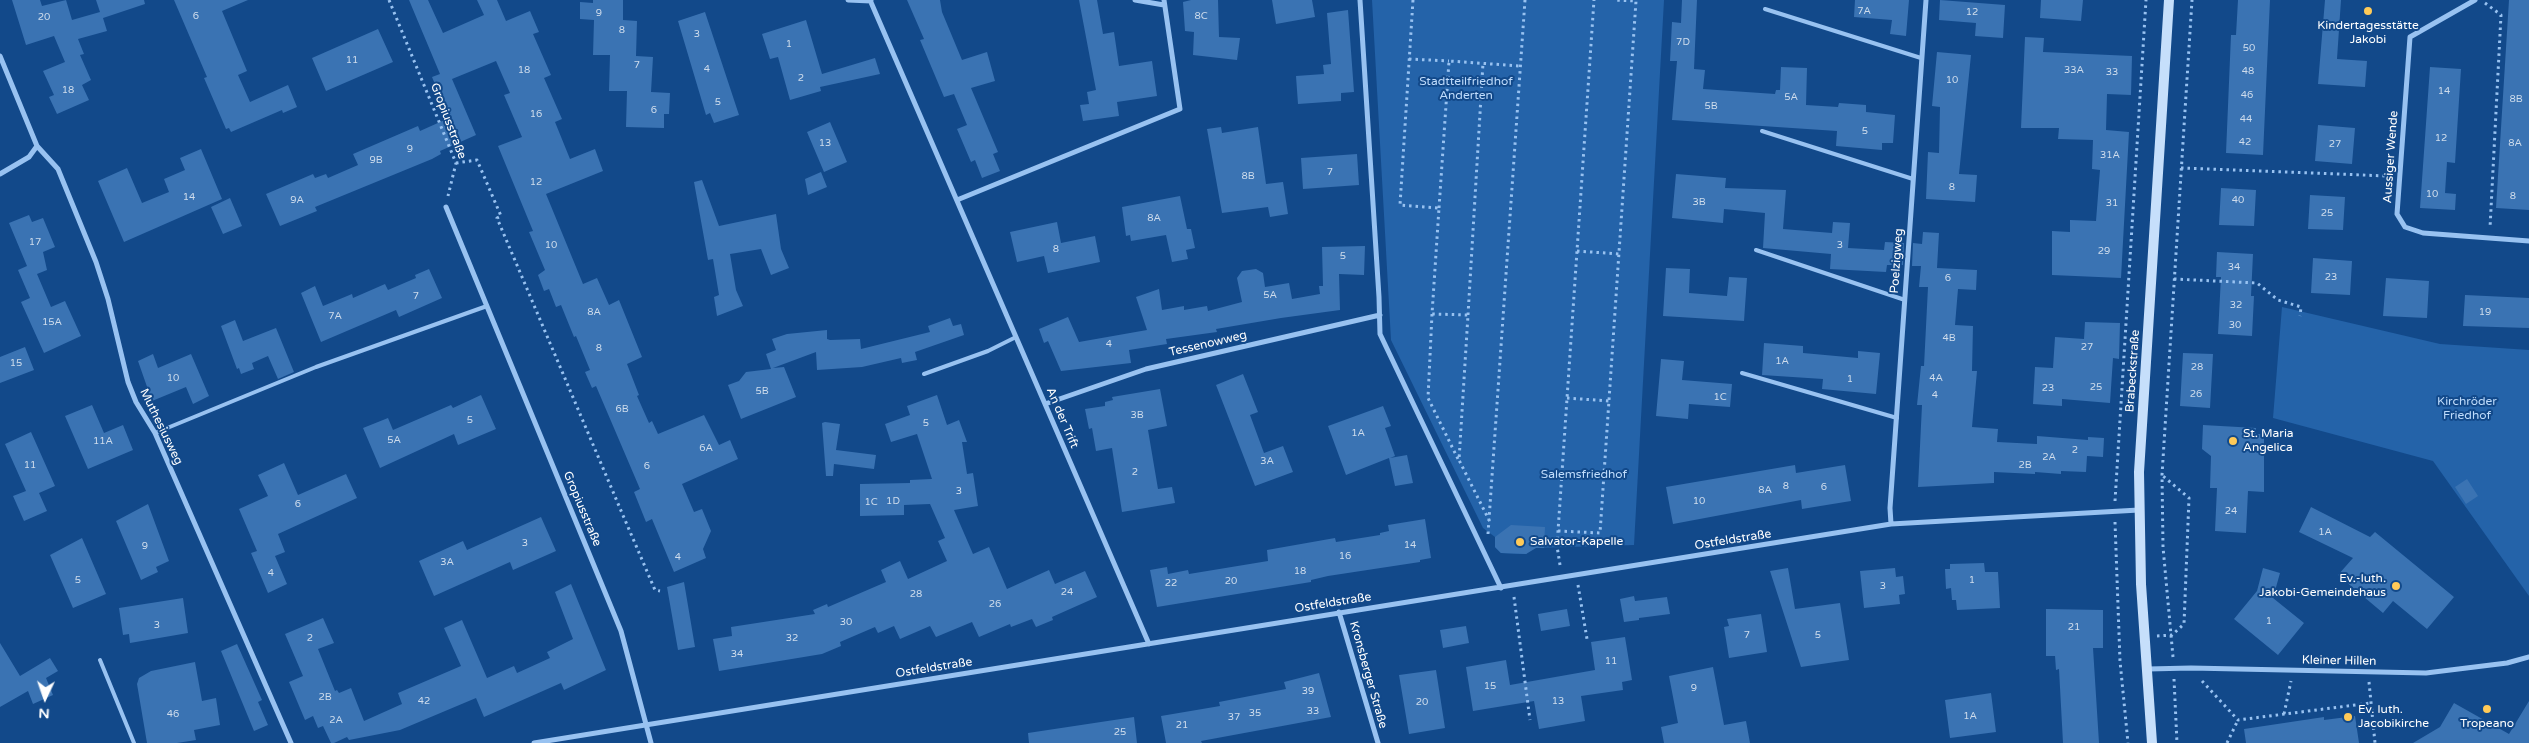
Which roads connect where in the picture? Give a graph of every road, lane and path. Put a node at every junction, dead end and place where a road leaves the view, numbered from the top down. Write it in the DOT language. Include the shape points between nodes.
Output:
graph roads {
  1 [pos="389,0"];
  2 [pos="848,0"];
  3 [pos="871,0"];
  4 [pos="1135,0"];
  5 [pos="1360,0"];
  6 [pos="1413,0"];
  7 [pos="1525,0"];
  8 [pos="1594,0"];
  9 [pos="1614,0"];
  10 [pos="1926,0"];
  11 [pos="2146,0"];
  12 [pos="2169,0"];
  13 [pos="2192,0"];
  14 [pos="2475,0"];
  15 [pos="2481,0"];
  16 [pos="1636,1"];
  17 [pos="1164,2"];
  18 [pos="1765,9"];
  19 [pos="0,56"];
  20 [pos="1921,58"];
  21 [pos="1409,59"];
  22 [pos="1449,61"];
  23 [pos="1484,63"];
  24 [pos="1520,66"];
  25 [pos="1762,131"];
  26 [pos="38,146"];
  27 [pos="456,163"];
  28 [pos="2181,168"];
  29 [pos="0,174"];
  30 [pos="2398,176"];
  31 [pos="1913,179"];
  32 [pos="956,200"];
  33 [pos="446,207"];
  34 [pos="1439,208"];
  35 [pos="2490,239"];
  36 [pos="2529,242"];
  37 [pos="1756,250"];
  38 [pos="1577,251"];
  39 [pos="1619,254"];
  40 [pos="2174,279"];
  41 [pos="1905,300"];
  42 [pos="487,306"];
  43 [pos="1432,314"];
  44 [pos="1380,315"];
  45 [pos="1468,315"];
  46 [pos="2300,316"];
  47 [pos="1016,337"];
  48 [pos="1742,373"];
  49 [pos="924,374"];
  50 [pos="1567,398"];
  51 [pos="1609,401"];
  52 [pos="1045,404"];
  53 [pos="1896,418"];
  54 [pos="155,433"];
  55 [pos="1459,460"];
  56 [pos="2162,475"];
  57 [pos="2115,510"];
  58 [pos="2139,510"];
  59 [pos="1891,524"];
  60 [pos="1558,530"];
  61 [pos="1576,575"];
  62 [pos="1562,578"];
  63 [pos="1513,586"];
  64 [pos="1501,588"];
  65 [pos="660,591"];
  66 [pos="1339,612"];
  67 [pos="2172,635"];
  68 [pos="1587,639"];
  69 [pos="1149,644"];
  70 [pos="2529,657"];
  71 [pos="100,660"];
  72 [pos="2174,668"];
  73 [pos="2191,668"];
  74 [pos="2148,669"];
  75 [pos="2293,671"];
  76 [pos="2368,671"];
  77 [pos="2370,703"];
  78 [pos="2284,714"];
  79 [pos="1530,720"];
  80 [pos="2238,720"];
  81 [pos="646,725"];
  82 [pos="134,743"];
  83 [pos="290,743"];
  84 [pos="534,743"];
  85 [pos="651,743"];
  86 [pos="1378,743"];
  87 [pos="2128,743"];
  88 [pos="2152,743"];
  89 [pos="2177,743"];
  90 [pos="2228,743"];
  91 [pos="2375,743"];
  1 -- 27 [label="path, Gropiusstraße"];
  2 -- 3 [label="street"];
  3 -- 32 [label="street, An der Trift"];
  4 -- 17 [label="street"];
  5 -- 44 [label="street"];
  6 -- 21 [label="path"];
  7 -- 24 [label="path"];
  8 -- 38 [label="path"];
  9 -- 16 [label="path"];
  10 -- 20 [label="street, Poelzigweg"];
  11 -- 57 [label="path"];
  12 -- 58 [label="main road, Brabeckstraße"];
  13 -- 28 [label="path"];
  14 -- 30 [label="street, Aussiger Wende" via="2410,37"];
  15 -- 35 [label="path" via="2501,15"];
  16 -- 39 [label="path"];
  17 -- 32 [label="street" via="1180,109"];
  18 -- 20 [label="lane"];
  19 -- 26 [label="street, Muthesiusweg"];
  20 -- 31 [label="street, Poelzigweg"];
  21 -- 22 [label="path"];
  21 -- 34 [label="path" via="1400,205"];
  22 -- 23 [label="path"];
  22 -- 34 [label="path"];
  23 -- 24 [label="path"];
  23 -- 45 [label="path"];
  24 -- 55 [label="path" via="1490,522"];
  25 -- 31 [label="lane"];
  26 -- 29 [label="street" via="28,157"];
  26 -- 54 [label="street, Muthesiusweg" via="62,177 99,271 128,382"];
  27 -- 33 [label="path, Gropiusstraße"];
  27 -- 65 [label="path" via="476,160 501,216 497,218 633,539 655,590"];
  28 -- 30 [label="path"];
  28 -- 40 [label="path"];
  30 -- 35 [label="street, Aussiger Wende" via="2397,214 2406,227 2423,234"];
  31 -- 41 [label="street, Poelzigweg"];
  32 -- 47 [label="street, An der Trift"];
  33 -- 42 [label="street, Gropiusstraße"];
  34 -- 43 [label="path"];
  35 -- 36 [label="street, Aussiger Wende"];
  37 -- 41 [label="lane"];
  38 -- 39 [label="path"];
  38 -- 50 [label="path"];
  39 -- 51 [label="path"];
  40 -- 46 [label="path" via="2257,283 2278,300 2301,307"];
  40 -- 56 [label="path"];
  41 -- 53 [label="street, Poelzigweg"];
  42 -- 54 [label="lane" via="316,367"];
  42 -- 81 [label="street, Gropiusstraße" via="620,632"];
  43 -- 45 [label="path"];
  43 -- 55 [label="path" via="1428,398"];
  44 -- 52 [label="street, Tessenowweg" via="1146,369"];
  44 -- 64 [label="street" via="1380,334"];
  45 -- 55 [label="path"];
  47 -- 49 [label="lane" via="988,351"];
  47 -- 52 [label="street, An der Trift"];
  48 -- 53 [label="lane"];
  50 -- 51 [label="path"];
  50 -- 60 [label="path"];
  51 -- 60 [label="path" via="1600,533"];
  52 -- 69 [label="street, An der Trift"];
  53 -- 59 [label="street, Poelzigweg"];
  54 -- 83 [label="street, Muthesiusweg"];
  56 -- 67 [label="path" via="2163,547"];
  56 -- 67 [label="path" via="2189,498 2184,624"];
  57 -- 58 [label="street, Ostfeldstraße"];
  57 -- 59 [label="street, Ostfeldstraße"];
  57 -- 87 [label="path" via="2120,661"];
  58 -- 74 [label="main road, Brabeckstraße"];
  59 -- 61 [label="street, Ostfeldstraße"];
  60 -- 62 [label="path"];
  61 -- 62 [label="street, Ostfeldstraße"];
  61 -- 68 [label="path"];
  62 -- 63 [label="street, Ostfeldstraße"];
  63 -- 64 [label="street, Ostfeldstraße"];
  63 -- 79 [label="path"];
  64 -- 66 [label="street, Ostfeldstraße"];
  66 -- 69 [label="street, Ostfeldstraße"];
  66 -- 86 [label="street, Kronsberger Straße"];
  67 -- 72 [label="path"];
  69 -- 81 [label="street, Ostfeldstraße"];
  70 -- 76 [label="street, Kleiner Hillen" via="2507,664 2426,673"];
  71 -- 82 [label="lane"];
  72 -- 73 [label="street, Kleiner Hillen"];
  72 -- 74 [label="street, Kleiner Hillen"];
  72 -- 89 [label="path"];
  73 -- 75 [label="street, Kleiner Hillen"];
  73 -- 80 [label="path"];
  74 -- 88 [label="main road, Brabeckstraße"];
  75 -- 76 [label="street, Kleiner Hillen"];
  75 -- 78 [label="path"];
  76 -- 77 [label="path"];
  77 -- 78 [label="path"];
  77 -- 91 [label="path"];
  78 -- 80 [label="path"];
  80 -- 90 [label="path"];
  81 -- 84 [label="street, Ostfeldstraße"];
  81 -- 85 [label="street, Gropiusstraße"];
}
